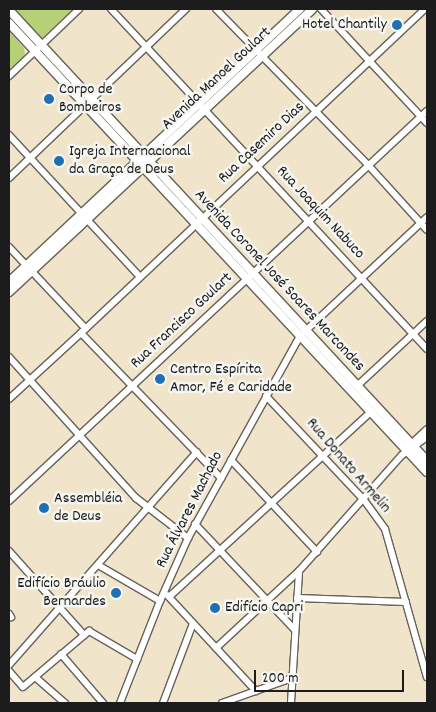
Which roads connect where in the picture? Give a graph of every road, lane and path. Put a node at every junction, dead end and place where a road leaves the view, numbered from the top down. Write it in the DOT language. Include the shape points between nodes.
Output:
graph roads {
  1 [pos="79,9"];
  2 [pos="111,9"];
  3 [pos="186,9"];
  4 [pos="216,9"];
  5 [pos="300,9"];
  6 [pos="312,9"];
  7 [pos="321,9"];
  8 [pos="426,9"];
  9 [pos="9,10"];
  10 [pos="9,23"];
  11 [pos="146,46"];
  12 [pos="38,48"];
  13 [pos="258,54"];
  14 [pos="370,60"];
  15 [pos="9,76"];
  16 [pos="87,101"];
  17 [pos="202,105"];
  18 [pos="427,111"];
  19 [pos="316,112"];
  20 [pos="421,117"];
  21 [pos="427,123"];
  22 [pos="9,136"];
  23 [pos="143,155"];
  24 [pos="30,158"];
  25 [pos="137,161"];
  26 [pos="146,165"];
  27 [pos="258,166"];
  28 [pos="369,166"];
  29 [pos="9,178"];
  30 [pos="82,212"];
  31 [pos="427,217"];
  32 [pos="88,219"];
  33 [pos="199,221"];
  34 [pos="309,222"];
  35 [pos="420,223"];
  36 [pos="427,230"];
  37 [pos="9,246"];
  38 [pos="29,268"];
  39 [pos="140,277"];
  40 [pos="250,277"];
  41 [pos="361,278"];
  42 [pos="9,282"];
  43 [pos="9,292"];
  44 [pos="427,321"];
  45 [pos="83,331"];
  46 [pos="303,333"];
  47 [pos="413,334"];
  48 [pos="427,349"];
  49 [pos="9,358"];
  50 [pos="29,380"];
  51 [pos="353,385"];
  52 [pos="132,387"];
  53 [pos="266,396"];
  54 [pos="9,399"];
  55 [pos="371,412"];
  56 [pos="427,429"];
  57 [pos="80,435"];
  58 [pos="427,437"];
  59 [pos="410,448"];
  60 [pos="197,452"];
  61 [pos="323,457"];
  62 [pos="232,460"];
  63 [pos="427,460"];
  64 [pos="427,472"];
  65 [pos="221,478"];
  66 [pos="364,500"];
  67 [pos="9,501"];
  68 [pos="271,504"];
  69 [pos="147,508"];
  70 [pos="195,524"];
  71 [pos="188,538"];
  72 [pos="220,550"];
  73 [pos="9,551"];
  74 [pos="317,552"];
  75 [pos="98,565"];
  76 [pos="299,571"];
  77 [pos="167,595"];
  78 [pos="297,598"];
  79 [pos="160,601"];
  80 [pos="267,601"];
  81 [pos="406,602"];
  82 [pos="60,608"];
  83 [pos="193,623"];
  84 [pos="295,630"];
  85 [pos="87,633"];
  86 [pos="216,648"];
  87 [pos="62,654"];
  88 [pos="137,659"];
  89 [pos="9,665"];
  90 [pos="426,666"];
  91 [pos="9,671"];
  92 [pos="34,677"];
  93 [pos="427,677"];
  94 [pos="292,678"];
  95 [pos="256,691"];
  96 [pos="65,703"];
  97 [pos="102,703"];
  98 [pos="120,703"];
  99 [pos="162,703"];
  100 [pos="222,703"];
  101 [pos="290,703"];
  1 -- 12 [label="street"];
  2 -- 11 [label="street, Rua Joaquim Nabuco"];
  3 -- 11 [label="street"];
  4 -- 13 [label="street"];
  5 -- 13 [label="main road, Avenida Manoel Goulart"];
  6 -- 13 [label="main road, Avenida Manoel Goulart"];
  7 -- 14 [label="street"];
  8 -- 14 [label="street, Rua Casemiro Dias"];
  9 -- 12 [label="main road, Avenida Coronel José Soares Marcondes"];
  10 -- 12 [label="main road, Avenida Coronel José Soares Marcondes"];
  11 -- 16 [label="street"];
  11 -- 17 [label="street, Rua Joaquim Nabuco"];
  12 -- 15 [label="street"];
  12 -- 16 [label="main road, Avenida Coronel José Soares Marcondes"];
  13 -- 17 [label="main road, Avenida Manoel Goulart"];
  13 -- 19 [label="street"];
  14 -- 19 [label="street, Rua Casemiro Dias"];
  14 -- 20 [label="street"];
  16 -- 23 [label="main road, Avenida Coronel José Soares Marcondes"];
  16 -- 24 [label="street"];
  16 -- 25 [label="main road, Avenida Coronel José Soares Marcondes"];
  17 -- 23 [label="main road, Avenida Manoel Goulart"];
  17 -- 26 [label="main road, Avenida Manoel Goulart"];
  17 -- 27 [label="street, Rua Joaquim Nabuco"];
  18 -- 20 [label="street, Rua Francisco Goulart"];
  19 -- 27 [label="street, Rua Casemiro Dias"];
  19 -- 28 [label="street"];
  20 -- 21 [label="street"];
  20 -- 28 [label="street, Rua Francisco Goulart"];
  22 -- 24 [label="street"];
  23 -- 25 [label="main road, Avenida Manoel Goulart"];
  23 -- 26 [label="main road, Avenida Coronel José Soares Marcondes"];
  24 -- 29 [label="street"];
  24 -- 30 [label="street"];
  25 -- 26 [label="main road, Avenida Coronel José Soares Marcondes"];
  25 -- 30 [label="main road, Avenida Manoel Goulart"];
  26 -- 32 [label="main road, Avenida Manoel Goulart"];
  26 -- 33 [label="main road, Avenida Coronel José Soares Marcondes"];
  27 -- 33 [label="street, Rua Casemiro Dias"];
  27 -- 34 [label="street, Rua Joaquim Nabuco"];
  28 -- 34 [label="street, Rua Francisco Goulart"];
  28 -- 35 [label="street"];
  30 -- 32 [label="street"];
  30 -- 38 [label="main road, Avenida Manoel Goulart"];
  31 -- 35 [label="street, Rua Álvares Machado"];
  32 -- 38 [label="main road, Avenida Manoel Goulart"];
  32 -- 39 [label="street"];
  33 -- 39 [label="street, Rua Casemiro Dias"];
  33 -- 40 [label="main road, Avenida Coronel José Soares Marcondes"];
  34 -- 40 [label="street, Rua Francisco Goulart"];
  34 -- 41 [label="street, Rua Joaquim Nabuco"];
  35 -- 36 [label="street"];
  35 -- 41 [label="street, Rua Álvares Machado"];
  37 -- 38 [label="street"];
  38 -- 42 [label="main road, Avenida Manoel Goulart"];
  38 -- 43 [label="main road, Avenida Manoel Goulart"];
  38 -- 45 [label="street"];
  39 -- 45 [label="street, Rua Casemiro Dias"];
  40 -- 46 [label="main road, Avenida Coronel José Soares Marcondes"];
  40 -- 52 [label="street, Rua Francisco Goulart"];
  41 -- 46 [label="street, Rua Álvares Machado"];
  41 -- 47 [label="street, Rua Joaquim Nabuco"];
  44 -- 47 [label="street"];
  45 -- 50 [label="street, Rua Casemiro Dias"];
  45 -- 52 [label="street"];
  46 -- 51 [label="main road, Avenida Coronel José Soares Marcondes"];
  46 -- 53 [label="street, Rua Álvares Machado"];
  47 -- 48 [label="street, Rua Joaquim Nabuco"];
  47 -- 51 [label="street"];
  49 -- 50 [label="street"];
  50 -- 54 [label="street, Rua Casemiro Dias"];
  50 -- 57 [label="street"];
  51 -- 55 [label="main road, Avenida Coronel José Soares Marcondes"];
  51 -- 59 [label="main road, Avenida Coronel José Soares Marcondes"];
  52 -- 57 [label="street, Rua Francisco Goulart"];
  52 -- 60 [label="street"];
  53 -- 61 [label="street, Rua Donato Armelin"];
  53 -- 62 [label="street, Rua Álvares Machado"];
  55 -- 59 [label="main road, Avenida Coronel José Soares Marcondes"];
  55 -- 61 [label="street"];
  56 -- 59 [label="street"];
  57 -- 67 [label="street, Rua Francisco Goulart"];
  57 -- 69 [label="street"];
  58 -- 59 [label="street"];
  59 -- 63 [label="main road, Avenida Coronel José Soares Marcondes"];
  59 -- 64 [label="main road, Avenida Coronel José Soares Marcondes"];
  59 -- 66 [label="street"];
  60 -- 65 [label="street"];
  60 -- 69 [label="street"];
  61 -- 66 [label="street, Rua Donato Armelin"];
  61 -- 68 [label="street"];
  62 -- 65 [label="street, Rua Álvares Machado"];
  62 -- 68 [label="street"];
  65 -- 70 [label="street, Rua Álvares Machado"];
  66 -- 74 [label="street"];
  66 -- 81 [label="street, Rua Donato Armelin" via="385,529"];
  68 -- 72 [label="street"];
  68 -- 74 [label="street"];
  69 -- 71 [label="street"];
  69 -- 75 [label="street"];
  70 -- 71 [label="street, Rua Álvares Machado"];
  70 -- 72 [label="street"];
  71 -- 77 [label="street, Rua Álvares Machado"];
  72 -- 77 [label="street"];
  72 -- 80 [label="street"];
  73 -- 82 [label="street"];
  74 -- 76 [label="street"];
  75 -- 79 [label="street"];
  75 -- 82 [label="street"];
  76 -- 78 [label="street"];
  76 -- 80 [label="street"];
  77 -- 79 [label="street, Rua Álvares Machado"];
  77 -- 83 [label="street"];
  78 -- 81 [label="street"];
  78 -- 84 [label="street"];
  79 -- 88 [label="street, Rua Álvares Machado"];
  80 -- 84 [label="street"];
  80 -- 86 [label="street"];
  81 -- 90 [label="street, Rua Donato Armelin"];
  82 -- 85 [label="street"];
  82 -- 89 [label="street"];
  83 -- 86 [label="street"];
  83 -- 99 [label="street"];
  84 -- 94 [label="street"];
  85 -- 87 [label="street"];
  85 -- 88 [label="street"];
  86 -- 95 [label="street"];
  87 -- 92 [label="street"];
  87 -- 97 [label="street"];
  88 -- 98 [label="street, Rua Álvares Machado"];
  90 -- 93 [label="street, Rua Donato Armelin"];
  91 -- 92 [label="street" via="24,687"];
  92 -- 96 [label="street"];
  94 -- 95 [label="street"];
  94 -- 101 [label="street"];
  95 -- 100 [label="street"];
}
